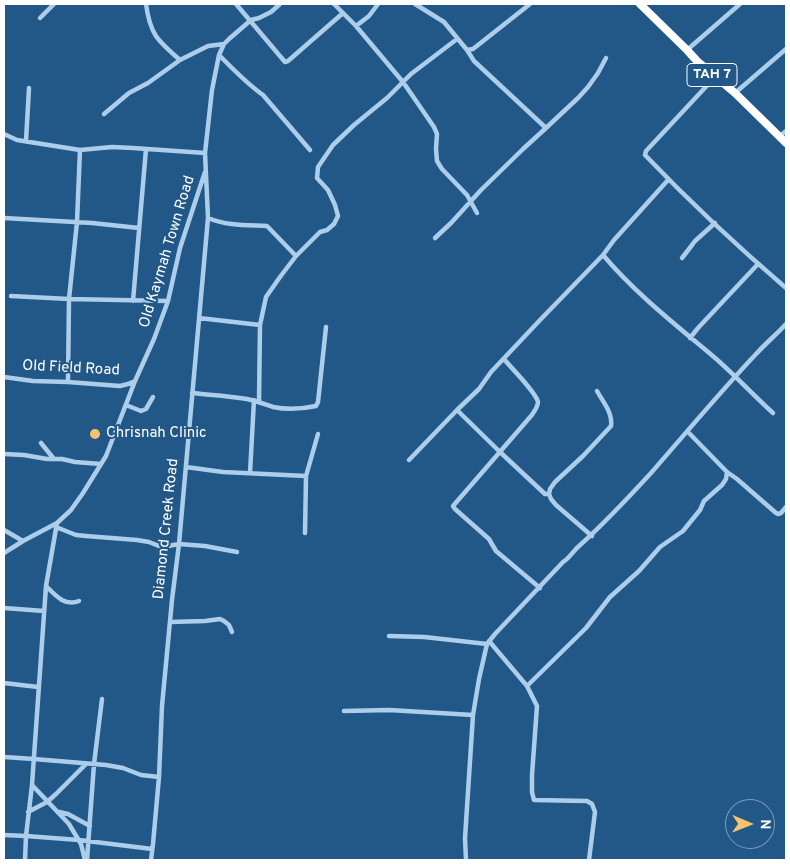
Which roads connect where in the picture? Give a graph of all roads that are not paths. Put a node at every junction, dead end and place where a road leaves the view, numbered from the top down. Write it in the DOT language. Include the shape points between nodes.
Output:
graph roads {
  1 [pos="54,4"];
  2 [pos="146,4"];
  3 [pos="236,4"];
  4 [pos="280,4"];
  5 [pos="334,4"];
  6 [pos="378,4"];
  7 [pos="415,4"];
  8 [pos="530,4"];
  9 [pos="740,4"];
  10 [pos="643,5"];
  11 [pos="343,13"];
  12 [pos="40,18"];
  13 [pos="251,20"];
  14 [pos="356,26"];
  15 [pos="457,39"];
  16 [pos="224,44"];
  17 [pos="467,50"];
  18 [pos="687,50"];
  19 [pos="786,50"];
  20 [pos="219,55"];
  21 [pos="606,58"];
  22 [pos="180,60"];
  23 [pos="715,77"];
  24 [pos="403,82"];
  25 [pos="29,88"];
  26 [pos="735,93"];
  27 [pos="104,114"];
  28 [pos="546,128"];
  29 [pos="4,134"];
  30 [pos="783,134"];
  31 [pos="26,141"];
  32 [pos="786,143"];
  33 [pos="146,149"];
  34 [pos="80,150"];
  35 [pos="310,150"];
  36 [pos="205,153"];
  37 [pos="206,171"];
  38 [pos="668,180"];
  39 [pos="471,200"];
  40 [pos="477,213"];
  41 [pos="4,218"];
  42 [pos="208,218"];
  43 [pos="77,222"];
  44 [pos="715,223"];
  45 [pos="139,228"];
  46 [pos="434,238"];
  47 [pos="603,255"];
  48 [pos="296,256"];
  49 [pos="682,258"];
  50 [pos="758,264"];
  51 [pos="786,288"];
  52 [pos="11,296"];
  53 [pos="69,299"];
  54 [pos="133,300"];
  55 [pos="168,302"];
  56 [pos="199,318"];
  57 [pos="786,324"];
  58 [pos="260,325"];
  59 [pos="326,327"];
  60 [pos="690,338"];
  61 [pos="504,358"];
  62 [pos="4,377"];
  63 [pos="735,378"];
  64 [pos="135,381"];
  65 [pos="68,382"];
  66 [pos="597,391"];
  67 [pos="192,393"];
  68 [pos="153,397"];
  69 [pos="257,401"];
  70 [pos="126,405"];
  71 [pos="457,410"];
  72 [pos="773,414"];
  73 [pos="688,432"];
  74 [pos="318,434"];
  75 [pos="41,443"];
  76 [pos="500,452"];
  77 [pos="4,454"];
  78 [pos="54,459"];
  79 [pos="409,460"];
  80 [pos="101,464"];
  81 [pos="186,467"];
  82 [pos="727,472"];
  83 [pos="250,473"];
  84 [pos="306,476"];
  85 [pos="549,494"];
  86 [pos="786,507"];
  87 [pos="57,525"];
  88 [pos="4,530"];
  89 [pos="305,533"];
  90 [pos="592,536"];
  91 [pos="24,541"];
  92 [pos="179,544"];
  93 [pos="237,552"];
  94 [pos="4,553"];
  95 [pos="46,586"];
  96 [pos="540,588"];
  97 [pos="79,601"];
  98 [pos="4,608"];
  99 [pos="44,612"];
  100 [pos="170,622"];
  101 [pos="232,632"];
  102 [pos="389,636"];
  103 [pos="488,642"];
  104 [pos="4,683"];
  105 [pos="527,686"];
  106 [pos="38,687"];
  107 [pos="102,699"];
  108 [pos="344,711"];
  109 [pos="473,715"];
  110 [pos="4,758"];
  111 [pos="34,759"];
  112 [pos="86,764"];
  113 [pos="94,764"];
  114 [pos="159,777"];
  115 [pos="32,785"];
  116 [pos="47,802"];
  117 [pos="28,812"];
  118 [pos="58,812"];
  119 [pos="90,826"];
  120 [pos="4,835"];
  121 [pos="26,836"];
  122 [pos="79,840"];
  123 [pos="88,842"];
  124 [pos="152,849"];
  125 [pos="25,860"];
  126 [pos="86,860"];
  127 [pos="151,860"];
  128 [pos="466,860"];
  129 [pos="589,860"];
  1 -- 12 [label="street"];
  2 -- 22 [label="street" via="150,27 160,42"];
  3 -- 13 [label="street"];
  4 -- 13 [label="street" via="271,12"];
  5 -- 11 [label="street"];
  6 -- 14 [label="street"];
  7 -- 15 [label="street" via="444,22"];
  8 -- 17 [label="street" via="473,49"];
  9 -- 18 [label="street"];
  10 -- 18 [label="highway, TAH 7"];
  11 -- 13 [label="street" via="287,62"];
  11 -- 14 [label="street"];
  13 -- 16 [label="street"];
  14 -- 24 [label="street"];
  15 -- 17 [label="street"];
  15 -- 24 [label="street"];
  16 -- 20 [label="street, Diamond Creek Road"];
  16 -- 22 [label="street" via="208,46"];
  17 -- 28 [label="street" via="474,61"];
  18 -- 23 [label="highway, TAH 7"];
  19 -- 26 [label="street"];
  20 -- 35 [label="street" via="263,95"];
  20 -- 36 [label="street, Diamond Creek Road"];
  21 -- 28 [label="street" via="588,87"];
  22 -- 27 [label="street" via="129,93"];
  23 -- 26 [label="highway, TAH 7"];
  23 -- 38 [label="street" via="645,153"];
  24 -- 39 [label="street" via="437,134 437,161"];
  24 -- 48 [label="street" via="340,138 318,167 317,178 328,190 338,216 328,230 320,232"];
  25 -- 31 [label="street"];
  26 -- 30 [label="highway, TAH 7"];
  28 -- 39 [label="street"];
  29 -- 31 [label="street"];
  30 -- 32 [label="highway, TAH 7"];
  31 -- 34 [label="street"];
  33 -- 34 [label="street" via="112,147"];
  33 -- 36 [label="street"];
  33 -- 45 [label="street"];
  34 -- 43 [label="street"];
  36 -- 37 [label="street, Diamond Creek Road"];
  37 -- 42 [label="street, Diamond Creek Road"];
  37 -- 55 [label="street, Old Kaymah Town Road" via="180,248"];
  38 -- 44 [label="street"];
  38 -- 47 [label="street"];
  39 -- 40 [label="street"];
  39 -- 46 [label="street"];
  41 -- 43 [label="street"];
  42 -- 48 [label="street" via="236,225 267,226"];
  42 -- 56 [label="street, Diamond Creek Road"];
  43 -- 45 [label="street"];
  43 -- 53 [label="street"];
  44 -- 49 [label="street" via="698,237"];
  44 -- 50 [label="street"];
  45 -- 54 [label="street"];
  47 -- 60 [label="street"];
  47 -- 61 [label="street"];
  48 -- 58 [label="street" via="266,297"];
  50 -- 51 [label="street"];
  50 -- 60 [label="street"];
  52 -- 53 [label="street"];
  53 -- 54 [label="street"];
  53 -- 65 [label="street"];
  54 -- 55 [label="street"];
  55 -- 64 [label="street, Old Kaymah Town Road"];
  56 -- 58 [label="street"];
  56 -- 67 [label="street, Diamond Creek Road"];
  57 -- 63 [label="street"];
  58 -- 69 [label="street"];
  59 -- 69 [label="street" via="316,406 283,409"];
  60 -- 63 [label="street"];
  61 -- 71 [label="street"];
  61 -- 76 [label="street" via="538,402 531,416"];
  62 -- 65 [label="street, Old Field Road" via="33,382"];
  63 -- 72 [label="street"];
  63 -- 73 [label="street"];
  64 -- 65 [label="street, Old Field Road" via="120,386"];
  64 -- 70 [label="street, Old Kaymah Town Road"];
  66 -- 85 [label="street" via="612,420 610,426 555,482"];
  67 -- 69 [label="street"];
  67 -- 81 [label="street, Diamond Creek Road"];
  68 -- 70 [label="street" via="146,409 140,411"];
  69 -- 83 [label="street"];
  70 -- 80 [label="street, Old Kaymah Town Road"];
  71 -- 76 [label="street"];
  71 -- 79 [label="street"];
  73 -- 82 [label="street"];
  73 -- 90 [label="street"];
  74 -- 84 [label="street"];
  75 -- 78 [label="street"];
  76 -- 85 [label="street" via="545,494"];
  76 -- 96 [label="street" via="453,506 489,539 496,551"];
  77 -- 78 [label="street"];
  78 -- 80 [label="street"];
  80 -- 87 [label="street, Old Kaymah Town Road" via="71,510"];
  81 -- 83 [label="street"];
  81 -- 92 [label="street, Diamond Creek Road"];
  82 -- 86 [label="street" via="776,513 781,513"];
  82 -- 105 [label="street" via="722,485 704,501 683,531 660,547 610,597 586,628"];
  83 -- 84 [label="street"];
  84 -- 89 [label="street"];
  85 -- 90 [label="street" via="556,505"];
  87 -- 91 [label="street, Old Kaymah Town Road"];
  87 -- 92 [label="street" via="76,535 138,540 159,546"];
  87 -- 95 [label="street"];
  88 -- 91 [label="street"];
  90 -- 96 [label="street"];
  91 -- 94 [label="street, Old Kaymah Town Road"];
  92 -- 93 [label="street"];
  92 -- 100 [label="street, Diamond Creek Road"];
  95 -- 97 [label="street" via="62,601"];
  95 -- 99 [label="street"];
  96 -- 103 [label="street"];
  98 -- 99 [label="street"];
  99 -- 106 [label="street"];
  100 -- 101 [label="street" via="220,619 229,625"];
  100 -- 114 [label="street, Diamond Creek Road"];
  102 -- 103 [label="street"];
  103 -- 105 [label="street"];
  103 -- 109 [label="street"];
  104 -- 106 [label="street"];
  105 -- 129 [label="street" via="537,706 532,776 534,800 587,801 592,804 595,812"];
  106 -- 111 [label="street"];
  107 -- 113 [label="street"];
  108 -- 109 [label="street"];
  109 -- 128 [label="street"];
  110 -- 111 [label="street"];
  111 -- 112 [label="street"];
  111 -- 115 [label="street"];
  112 -- 113 [label="street"];
  112 -- 116 [label="street"];
  113 -- 114 [label="street"];
  113 -- 119 [label="street"];
  114 -- 124 [label="street, Diamond Creek Road"];
  115 -- 116 [label="street"];
  115 -- 117 [label="street"];
  116 -- 117 [label="street"];
  116 -- 118 [label="street"];
  117 -- 121 [label="street"];
  118 -- 119 [label="street"];
  118 -- 122 [label="street"];
  119 -- 123 [label="street"];
  120 -- 121 [label="street"];
  121 -- 122 [label="street"];
  121 -- 125 [label="street"];
  122 -- 123 [label="street"];
  122 -- 126 [label="street"];
  123 -- 124 [label="street"];
  123 -- 126 [label="street"];
  124 -- 127 [label="street, Diamond Creek Road"];
}
